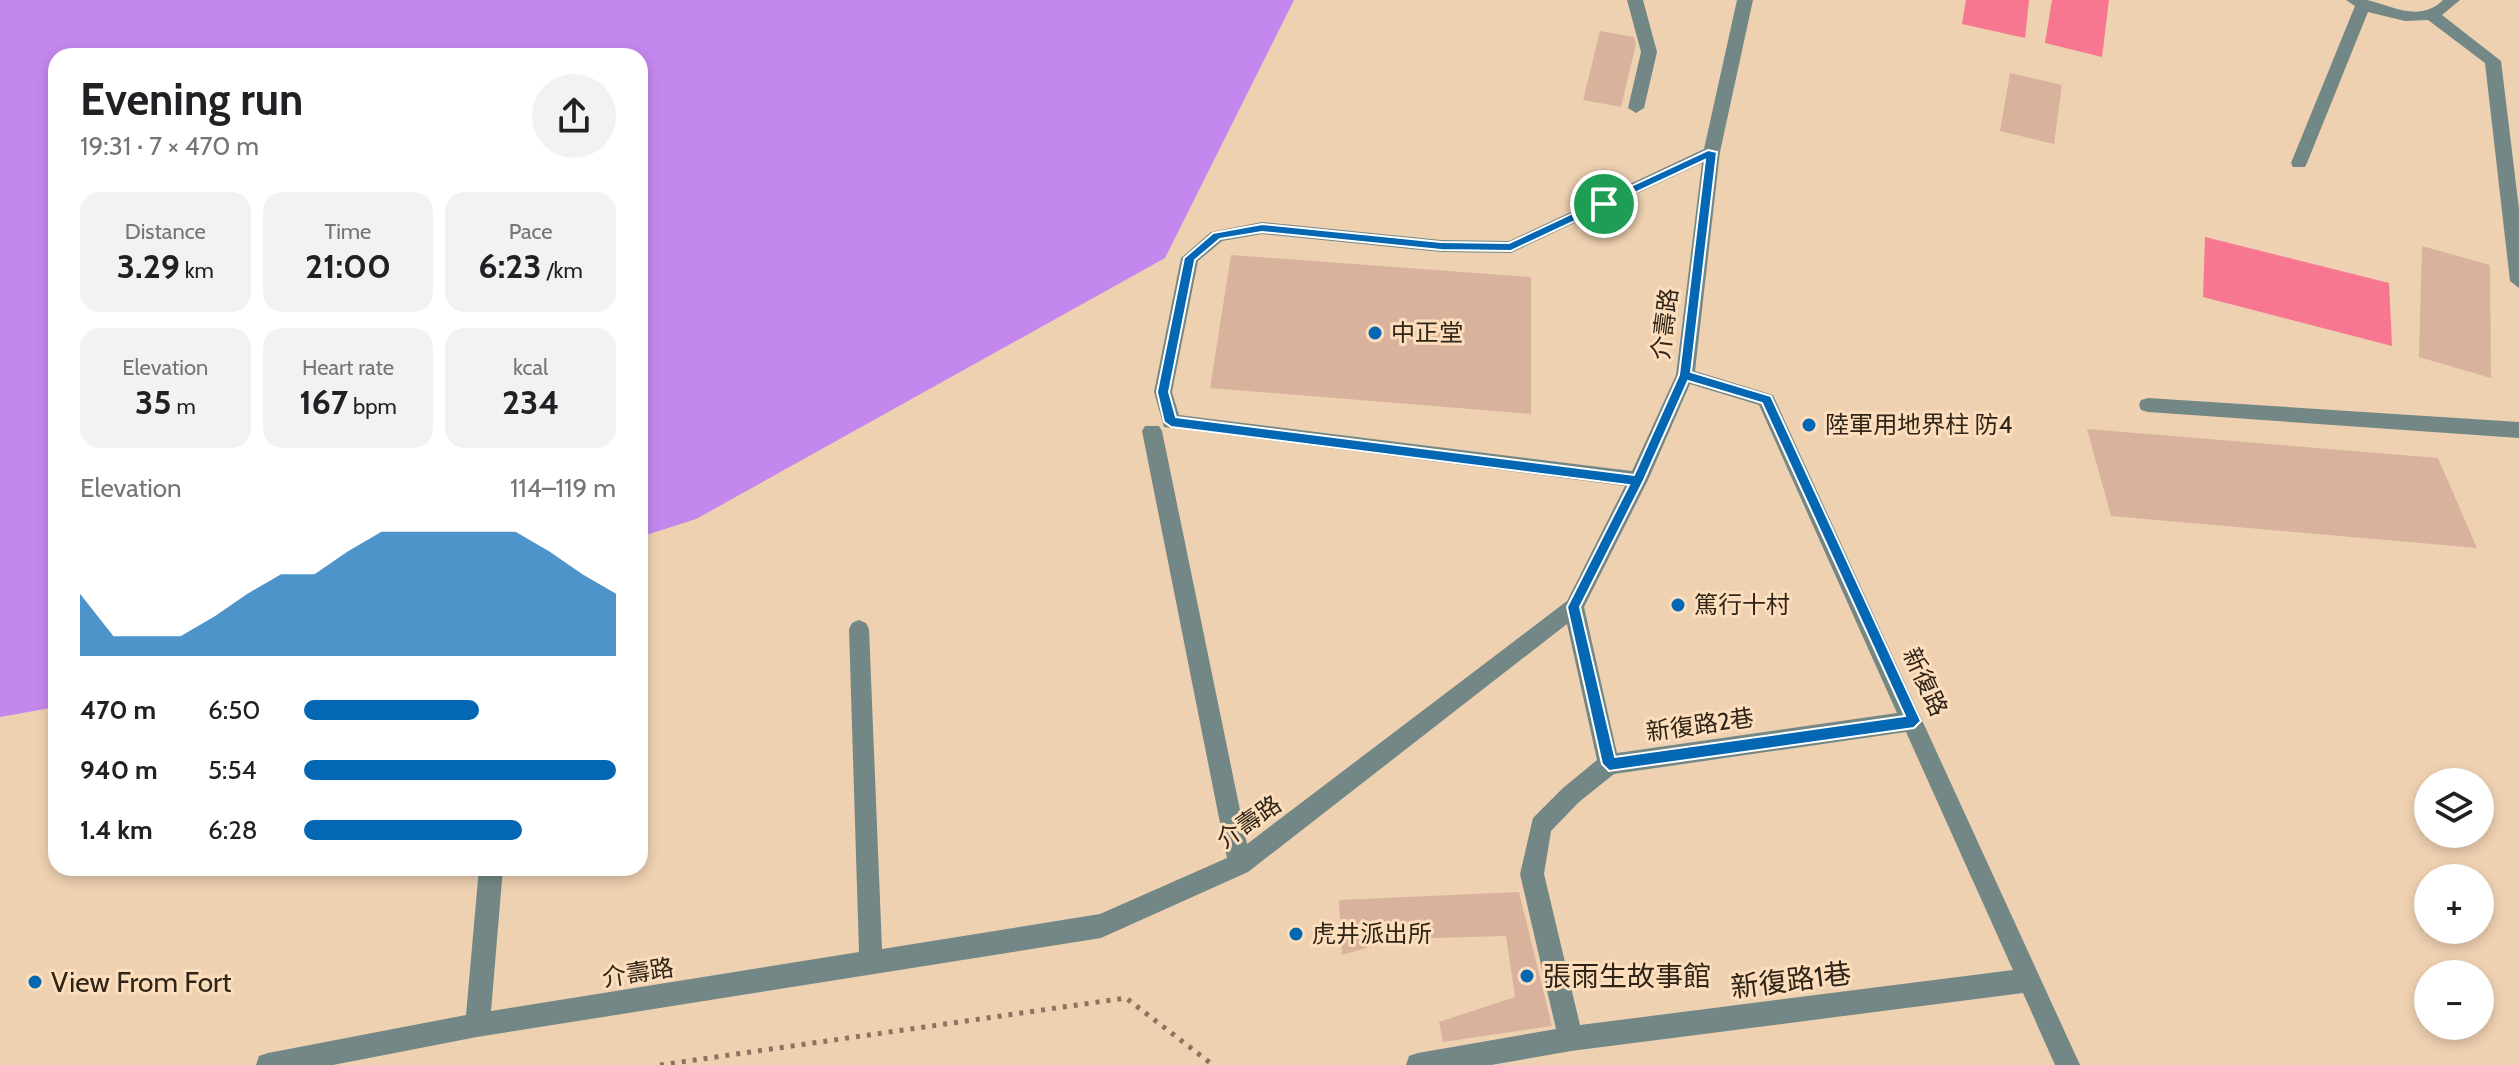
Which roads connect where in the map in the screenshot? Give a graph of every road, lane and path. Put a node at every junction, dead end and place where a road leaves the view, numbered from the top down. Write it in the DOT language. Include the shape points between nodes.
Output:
graph roads {
  1 [pos="1635,0"];
  2 [pos="1745,0"];
  3 [pos="2452,0"];
  4 [pos="2359,2"];
  5 [pos="2432,15"];
  6 [pos="1636,108"];
  7 [pos="1712,152"];
  8 [pos="2299,163"];
  9 [pos="2519,281"];
  10 [pos="1685,375"];
  11 [pos="2148,405"];
  12 [pos="2519,430"];
  13 [pos="1152,431"];
  14 [pos="1638,480"];
  15 [pos="1574,607"];
  16 [pos="859,629"];
  17 [pos="1914,721"];
  18 [pos="1609,764"];
  19 [pos="1240,864"];
  20 [pos="490,876"];
  21 [pos="871,961"];
  22 [pos="2031,980"];
  23 [pos="477,1025"];
  24 [pos="1571,1039"];
  25 [pos="268,1065"];
  26 [pos="660,1065"];
  27 [pos="1213,1065"];
  28 [pos="1418,1065"];
  29 [pos="2068,1065"];
  1 -- 6 [label="street" via="1649,52"];
  2 -- 7 [label="street, 介壽路"];
  3 -- 5 [label="street"];
  4 -- 5 [label="street" via="2400,15"];
  4 -- 8 [label="street"];
  5 -- 9 [label="street" via="2493,61"];
  7 -- 10 [label="street, 介壽路"];
  7 -- 14 [label="street" via="1511,247 1441,246 1262,228 1217,236 1190,258 1163,392 1171,422"];
  10 -- 14 [label="street, 介壽路"];
  10 -- 17 [label="street, 新復路" via="1766,400"];
  11 -- 12 [label="street"];
  13 -- 19 [label="street"];
  14 -- 15 [label="street, 介壽路"];
  15 -- 18 [label="street"];
  15 -- 19 [label="street, 介壽路"];
  16 -- 21 [label="street"];
  17 -- 18 [label="street, 新復路2巷"];
  17 -- 22 [label="street, 新復路"];
  18 -- 24 [label="street" via="1541,826 1532,874"];
  19 -- 21 [label="street, 介壽路" via="1101,926"];
  20 -- 23 [label="street"];
  21 -- 23 [label="street, 介壽路"];
  22 -- 24 [label="street, 新復路1巷"];
  22 -- 29 [label="street, 新復路"];
  23 -- 25 [label="street, 介壽路"];
  24 -- 28 [label="street, 新復路1巷"];
  26 -- 27 [label="path" via="1126,998"];
}
